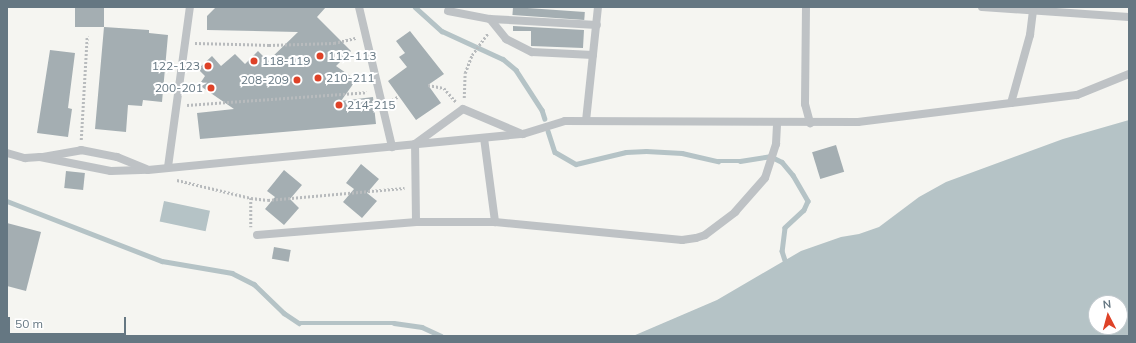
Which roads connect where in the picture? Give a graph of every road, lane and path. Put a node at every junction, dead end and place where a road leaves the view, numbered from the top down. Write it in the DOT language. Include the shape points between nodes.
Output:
graph roads {
  1 [pos="190,7"];
  2 [pos="359,7"];
  3 [pos="598,7"];
  4 [pos="806,7"];
  5 [pos="982,7"];
  6 [pos="448,11"];
  7 [pos="1033,11"];
  8 [pos="1129,17"];
  9 [pos="490,19"];
  10 [pos="597,25"];
  11 [pos="87,36"];
  12 [pos="367,36"];
  13 [pos="484,36"];
  14 [pos="185,42"];
  15 [pos="593,55"];
  16 [pos="1129,74"];
  17 [pos="428,86"];
  18 [pos="380,91"];
  19 [pos="1011,103"];
  20 [pos="176,105"];
  21 [pos="463,109"];
  22 [pos="586,121"];
  23 [pos="777,123"];
  24 [pos="810,123"];
  25 [pos="523,134"];
  26 [pos="484,138"];
  27 [pos="415,144"];
  28 [pos="392,147"];
  29 [pos="81,150"];
  30 [pos="7,153"];
  31 [pos="40,157"];
  32 [pos="168,167"];
  33 [pos="148,170"];
  34 [pos="174,179"];
  35 [pos="415,187"];
  36 [pos="251,198"];
  37 [pos="416,222"];
  38 [pos="495,222"];
  39 [pos="257,235"];
  1 -- 14 [label="lane"];
  2 -- 12 [label="lane"];
  3 -- 10 [label="lane"];
  4 -- 24 [label="lane" via="805,104"];
  5 -- 7 [label="lane"];
  6 -- 9 [label="lane"];
  7 -- 8 [label="lane"];
  7 -- 19 [label="lane" via="1030,35"];
  9 -- 10 [label="lane"];
  9 -- 15 [label="lane" via="506,39 532,52"];
  10 -- 15 [label="lane"];
  11 -- 29 [label="path"];
  12 -- 14 [label="path" via="334,43 269,45"];
  12 -- 18 [label="lane"];
  13 -- 21 [label="path" via="465,73"];
  14 -- 20 [label="lane"];
  15 -- 22 [label="lane"];
  16 -- 19 [label="lane" via="1077,95"];
  17 -- 21 [label="path" via="444,88"];
  18 -- 20 [label="path"];
  18 -- 28 [label="lane"];
  19 -- 24 [label="lane" via="858,122"];
  20 -- 32 [label="lane"];
  21 -- 25 [label="lane"];
  21 -- 27 [label="lane"];
  22 -- 23 [label="lane"];
  22 -- 25 [label="lane" via="565,121"];
  23 -- 24 [label="lane"];
  23 -- 38 [label="lane" via="776,144 765,178 735,212 705,235 682,240"];
  25 -- 26 [label="lane"];
  26 -- 27 [label="lane"];
  26 -- 38 [label="lane"];
  27 -- 28 [label="lane"];
  27 -- 35 [label="lane"];
  28 -- 32 [label="lane"];
  29 -- 31 [label="lane"];
  29 -- 33 [label="lane" via="117,157"];
  30 -- 31 [label="lane" via="25,158"];
  31 -- 33 [label="lane" via="111,172"];
  32 -- 33 [label="lane"];
  34 -- 36 [label="path"];
  35 -- 36 [label="path" via="268,200"];
  35 -- 37 [label="lane"];
  36 -- 39 [label="path" via="251,226"];
  37 -- 38 [label="lane"];
  37 -- 39 [label="lane"];
}
